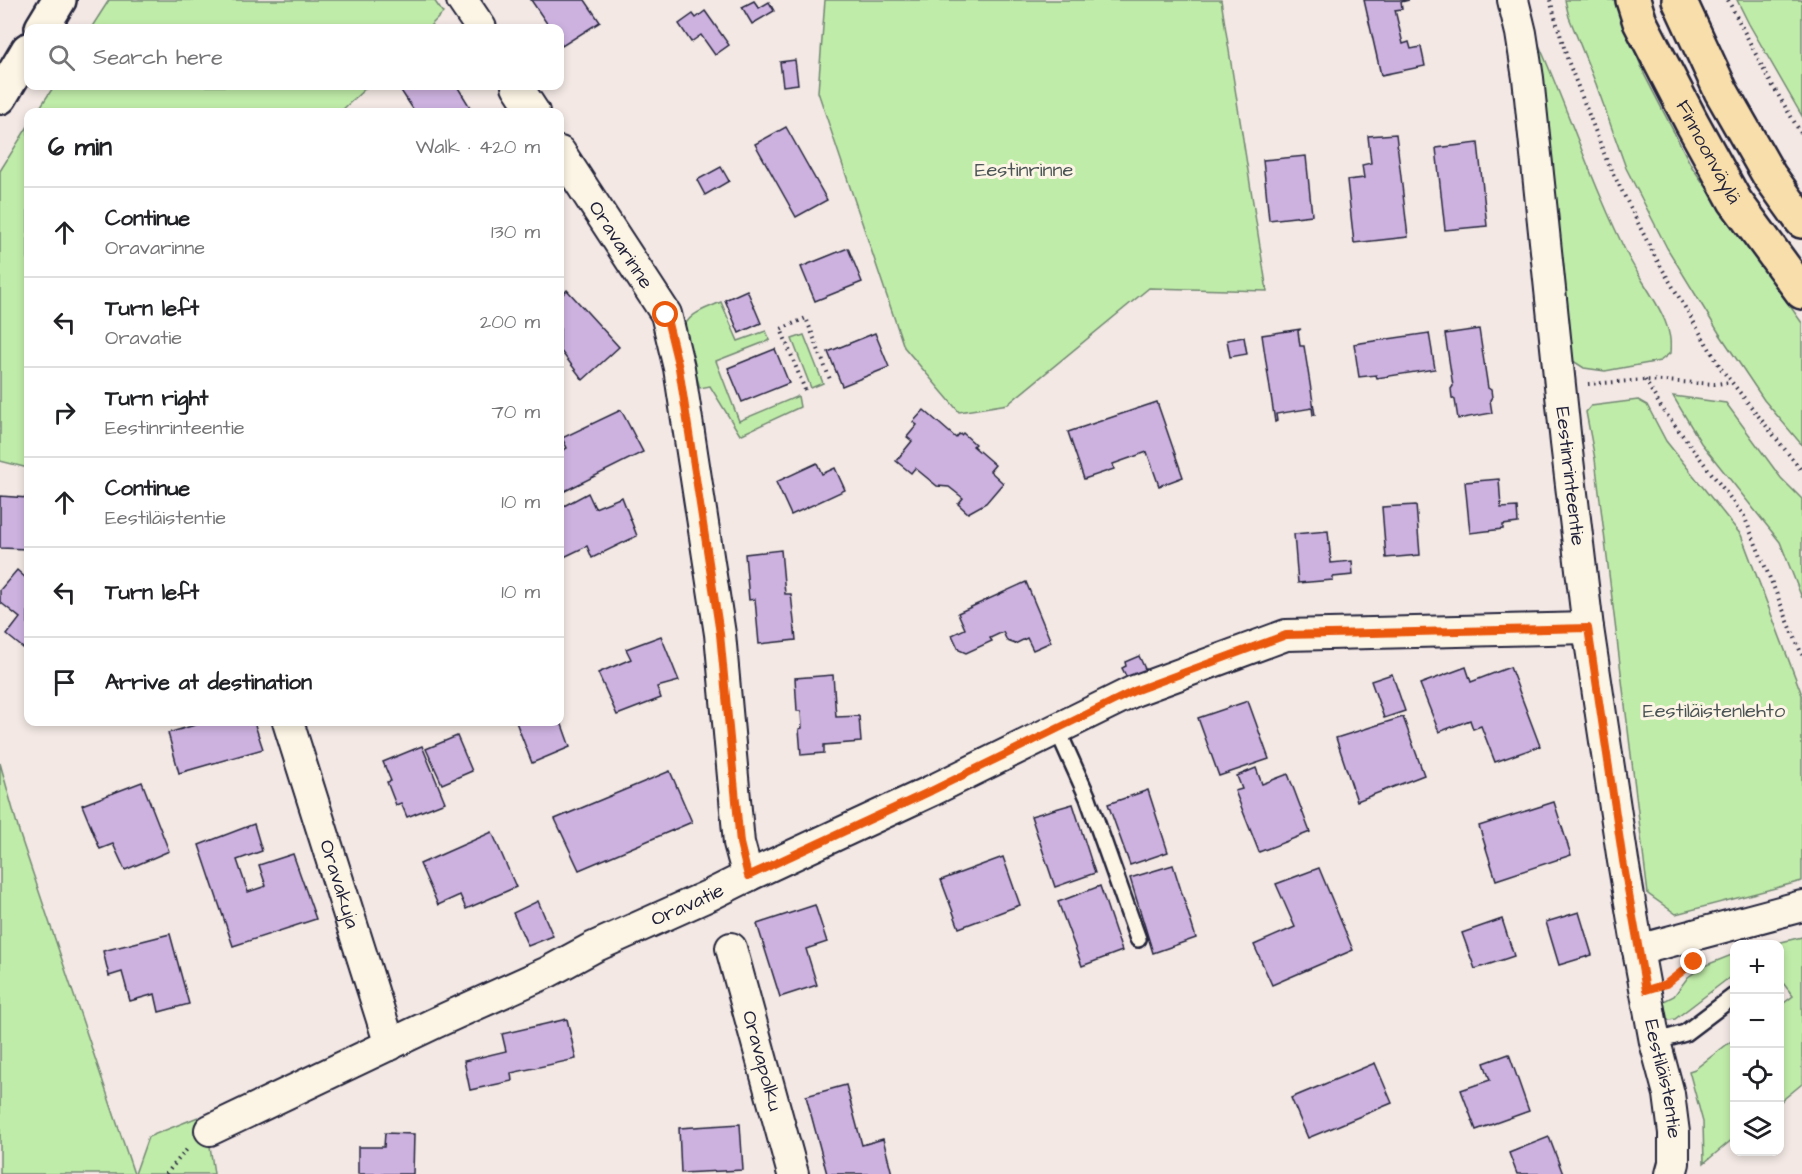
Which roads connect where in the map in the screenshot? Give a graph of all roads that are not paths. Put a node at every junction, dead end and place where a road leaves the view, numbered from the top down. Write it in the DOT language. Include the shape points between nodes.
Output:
graph roads {
  1 [pos="59,0"];
  2 [pos="462,0"];
  3 [pos="1514,0"];
  4 [pos="1633,0"];
  5 [pos="1679,0"];
  6 [pos="44,24"];
  7 [pos="478,24"];
  8 [pos="24,57"];
  9 [pos="520,90"];
  10 [pos="0,97"];
  11 [pos="531,108"];
  12 [pos="564,158"];
  13 [pos="1801,218"];
  14 [pos="1802,292"];
  15 [pos="1588,628"];
  16 [pos="289,726"];
  17 [pos="1057,729"];
  18 [pos="748,876"];
  19 [pos="1802,906"];
  20 [pos="1138,939"];
  21 [pos="731,948"];
  22 [pos="1638,950"];
  23 [pos="1730,999"];
  24 [pos="1655,1042"];
  25 [pos="390,1045"];
  26 [pos="210,1130"];
  27 [pos="793,1174"];
  28 [pos="1671,1174"];
  1 -- 6 [label="street"];
  2 -- 7 [label="street"];
  3 -- 15 [label="street, Eestinrinteentie" via="1528,78"];
  4 -- 14 [label="main road, Finnoonväylä" via="1655,52 1735,201"];
  5 -- 13 [label="main road, Finnoonväylä" via="1720,90 1769,175"];
  8 -- 10 [label="street"];
  9 -- 11 [label="street"];
  12 -- 18 [label="street, Oravarinne" via="666,315 679,368 720,634 740,843"];
  15 -- 17 [label="street, Oravatie" via="1286,635 1134,691"];
  15 -- 22 [label="street, Eestinrinteentie"];
  16 -- 25 [label="street, Oravakuja"];
  17 -- 18 [label="street, Oravatie"];
  17 -- 20 [label="lane" via="1088,798"];
  18 -- 25 [label="street, Oravatie"];
  19 -- 22 [label="street"];
  21 -- 27 [label="street, Oravapolku"];
  22 -- 24 [label="street, Eestiläistentie"];
  23 -- 24 [label="lane" via="1685,1033"];
  24 -- 28 [label="street, Eestiläistentie" via="1669,1094 1674,1133"];
  25 -- 26 [label="street, Oravatie"];
}
